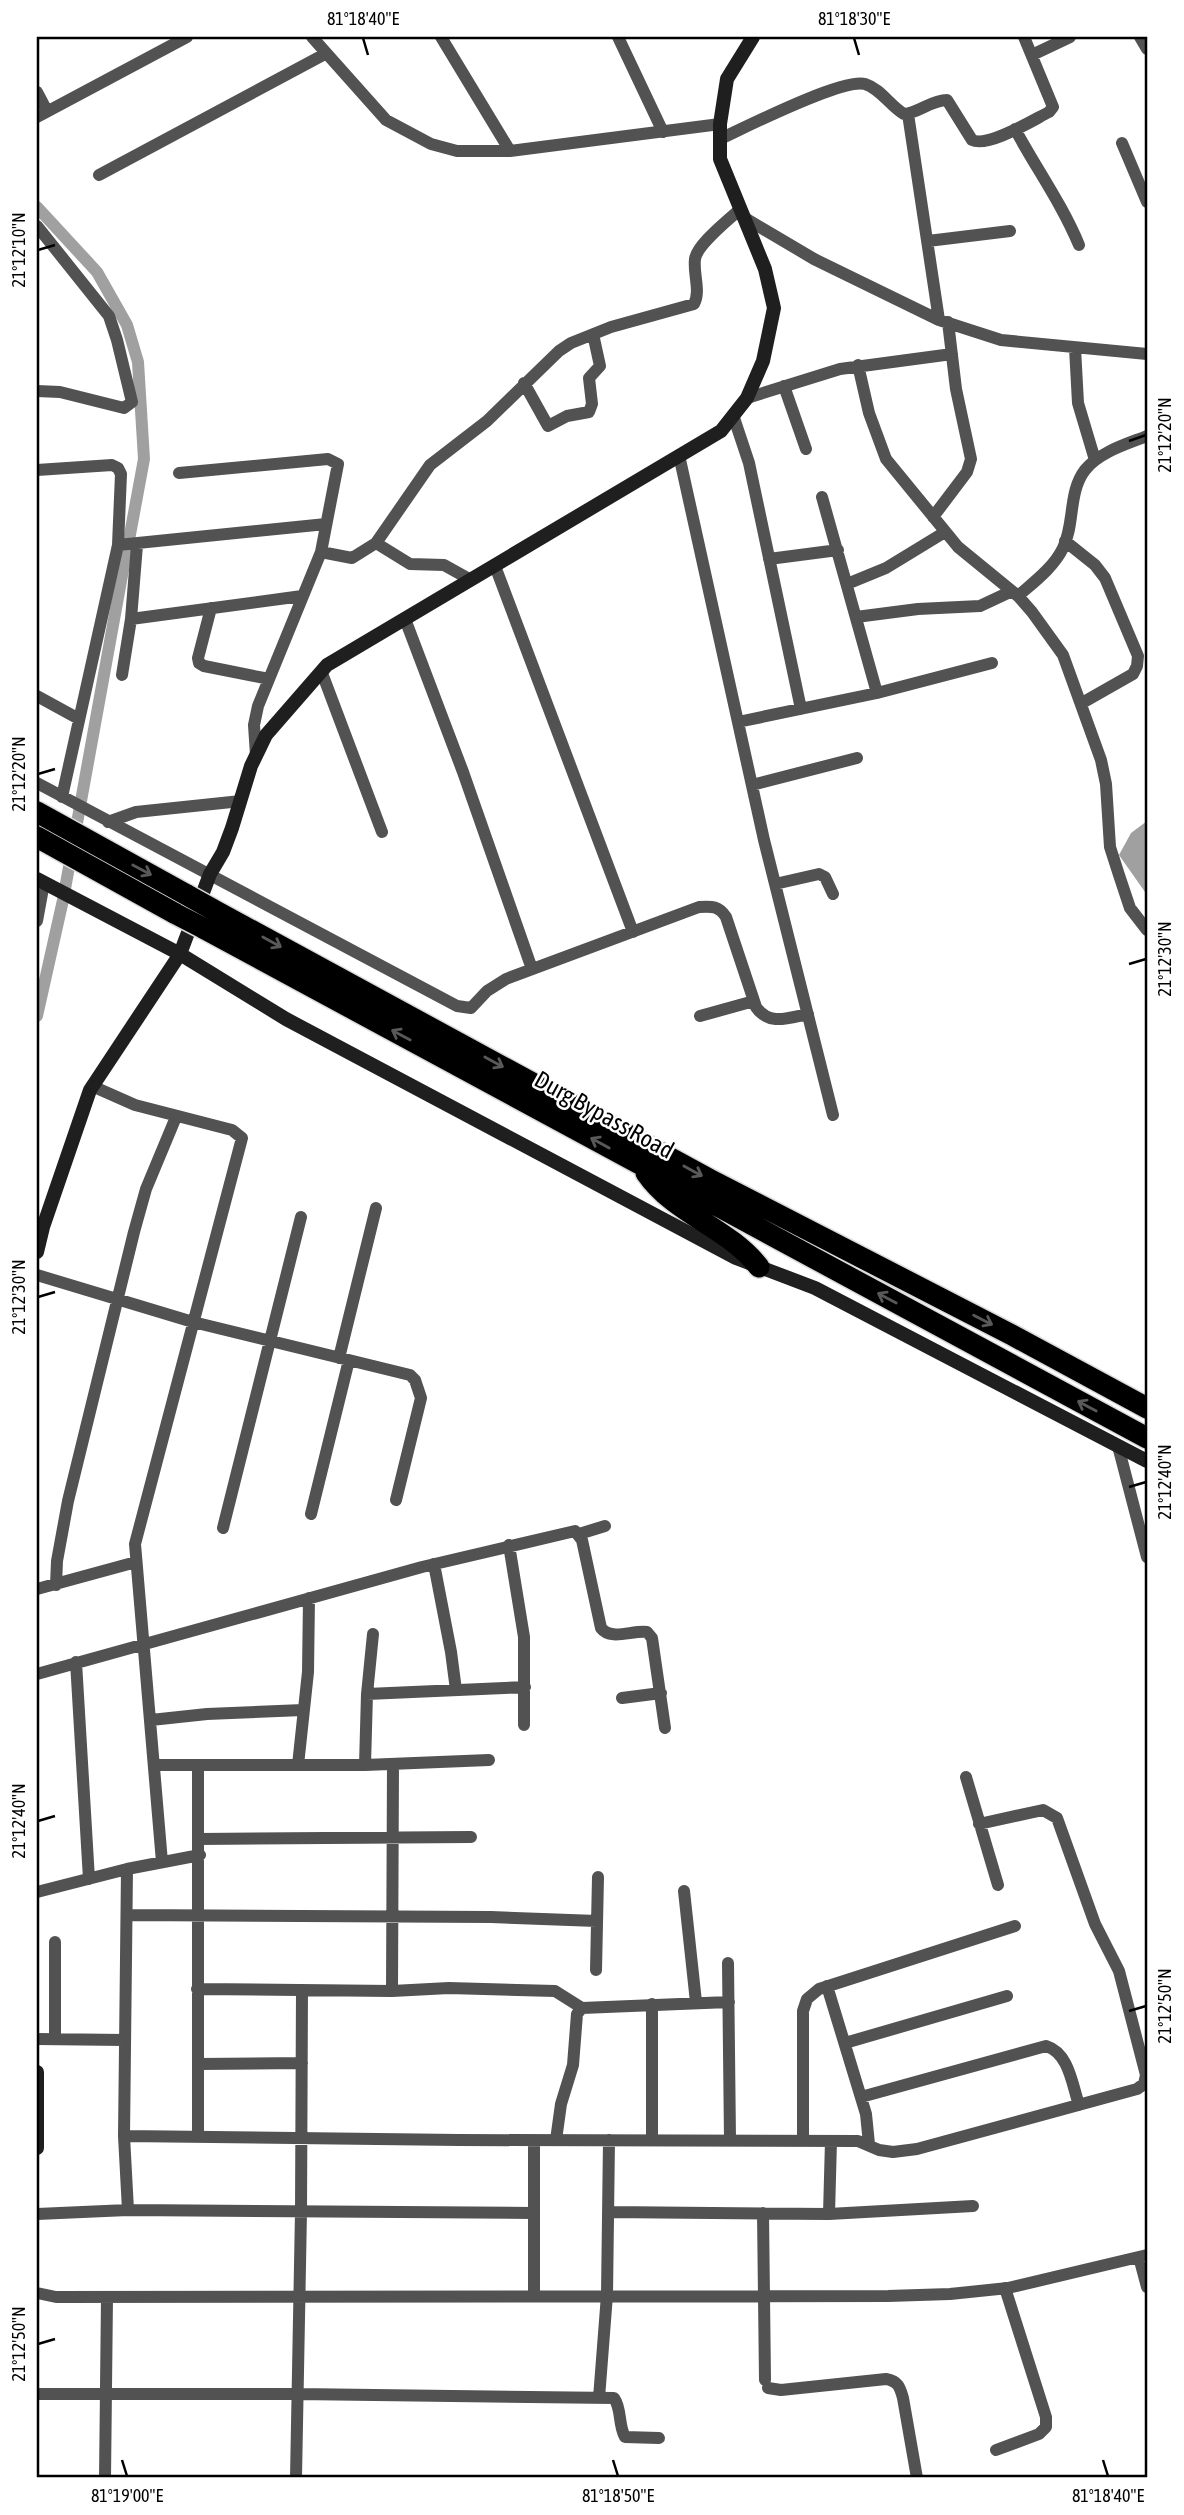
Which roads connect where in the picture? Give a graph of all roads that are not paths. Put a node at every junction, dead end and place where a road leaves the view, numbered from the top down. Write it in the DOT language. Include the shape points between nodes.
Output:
graph roads {
  1 [pos="187,37"];
  2 [pos="312,37"];
  3 [pos="441,37"];
  4 [pos="618,37"];
  5 [pos="753,37"];
  6 [pos="1024,37"];
  7 [pos="1070,37"];
  8 [pos="1140,37"];
  9 [pos="1147,49"];
  10 [pos="325,54"];
  11 [pos="1032,55"];
  12 [pos="37,92"];
  13 [pos="42,114"];
  14 [pos="908,114"];
  15 [pos="1015,129"];
  16 [pos="720,131"];
  17 [pos="663,132"];
  18 [pos="1122,143"];
  19 [pos="510,151"];
  20 [pos="99,175"];
  21 [pos="1144,182"];
  22 [pos="1147,202"];
  23 [pos="742,213"];
  24 [pos="37,226"];
  25 [pos="1010,230"];
  26 [pos="928,241"];
  27 [pos="1079,245"];
  28 [pos="944,321"];
  29 [pos="593,334"];
  30 [pos="1075,348"];
  31 [pos="952,354"];
  32 [pos="1147,354"];
  33 [pos="858,365"];
  34 [pos="524,383"];
  35 [pos="784,386"];
  36 [pos="37,391"];
  37 [pos="747,398"];
  38 [pos="733,415"];
  39 [pos="1147,436"];
  40 [pos="806,449"];
  41 [pos="679,455"];
  42 [pos="1095,460"];
  43 [pos="37,470"];
  44 [pos="179,473"];
  45 [pos="822,497"];
  46 [pos="933,517"];
  47 [pos="326,524"];
  48 [pos="945,532"];
  49 [pos="1065,541"];
  50 [pos="376,543"];
  51 [pos="118,545"];
  52 [pos="137,545"];
  53 [pos="838,550"];
  54 [pos="321,552"];
  55 [pos="769,559"];
  56 [pos="495,566"];
  57 [pos="471,580"];
  58 [pos="848,584"];
  59 [pos="1015,594"];
  60 [pos="302,596"];
  61 [pos="211,608"];
  62 [pos="856,617"];
  63 [pos="131,619"];
  64 [pos="405,619"];
  65 [pos="992,663"];
  66 [pos="322,673"];
  67 [pos="122,675"];
  68 [pos="269,679"];
  69 [pos="877,693"];
  70 [pos="37,695"];
  71 [pos="1082,703"];
  72 [pos="801,709"];
  73 [pos="79,719"];
  74 [pos="738,723"];
  75 [pos="256,756"];
  76 [pos="857,758"];
  77 [pos="37,783"];
  78 [pos="752,785"];
  79 [pos="62,797"];
  80 [pos="241,801"];
  81 [pos="45,817"];
  82 [pos="108,822"];
  83 [pos="382,832"];
  84 [pos="43,840"];
  85 [pos="210,874"];
  86 [pos="40,881"];
  87 [pos="775,884"];
  88 [pos="833,894"];
  89 [pos="182,904"];
  90 [pos="208,919"];
  91 [pos="37,920"];
  92 [pos="1147,930"];
  93 [pos="633,932"];
  94 [pos="180,954"];
  95 [pos="532,969"];
  96 [pos="754,1001"];
  97 [pos="808,1014"];
  98 [pos="701,1016"];
  99 [pos="92,1086"];
  100 [pos="833,1115"];
  101 [pos="176,1117"];
  102 [pos="642,1166"];
  103 [pos="376,1208"];
  104 [pos="301,1217"];
  105 [pos="37,1252"];
  106 [pos="759,1267"];
  107 [pos="37,1275"];
  108 [pos="118,1301"];
  109 [pos="193,1322"];
  110 [pos="272,1341"];
  111 [pos="344,1359"];
  112 [pos="1147,1408"];
  113 [pos="1147,1438"];
  114 [pos="1118,1446"];
  115 [pos="1147,1461"];
  116 [pos="396,1500"];
  117 [pos="311,1514"];
  118 [pos="606,1526"];
  119 [pos="223,1528"];
  120 [pos="579,1534"];
  121 [pos="509,1545"];
  122 [pos="1147,1557"];
  123 [pos="136,1562"];
  124 [pos="434,1564"];
  125 [pos="56,1585"];
  126 [pos="37,1589"];
  127 [pos="309,1598"];
  128 [pos="373,1634"];
  129 [pos="145,1644"];
  130 [pos="76,1662"];
  131 [pos="37,1674"];
  132 [pos="525,1687"];
  133 [pos="456,1690"];
  134 [pos="661,1693"];
  135 [pos="367,1694"];
  136 [pos="622,1698"];
  137 [pos="303,1710"];
  138 [pos="151,1720"];
  139 [pos="524,1725"];
  140 [pos="665,1728"];
  141 [pos="489,1760"];
  142 [pos="393,1764"];
  143 [pos="155,1765"];
  144 [pos="198,1765"];
  145 [pos="298,1765"];
  146 [pos="365,1765"];
  147 [pos="966,1777"];
  148 [pos="979,1824"];
  149 [pos="471,1837"];
  150 [pos="393,1838"];
  151 [pos="199,1839"];
  152 [pos="200,1855"];
  153 [pos="162,1862"];
  154 [pos="127,1869"];
  155 [pos="598,1877"];
  156 [pos="89,1879"];
  157 [pos="998,1885"];
  158 [pos="684,1891"];
  159 [pos="37,1892"];
  160 [pos="127,1915"];
  161 [pos="198,1915"];
  162 [pos="392,1918"];
  163 [pos="597,1921"];
  164 [pos="1015,1926"];
  165 [pos="55,1942"];
  166 [pos="728,1963"];
  167 [pos="596,1970"];
  168 [pos="827,1986"];
  169 [pos="197,1989"];
  170 [pos="302,1990"];
  171 [pos="392,1991"];
  172 [pos="1007,1996"];
  173 [pos="696,2002"];
  174 [pos="729,2002"];
  175 [pos="652,2004"];
  176 [pos="582,2008"];
  177 [pos="37,2039"];
  178 [pos="55,2039"];
  179 [pos="125,2040"];
  180 [pos="845,2043"];
  181 [pos="302,2063"];
  182 [pos="198,2064"];
  183 [pos="37,2073"];
  184 [pos="861,2097"];
  185 [pos="1079,2105"];
  186 [pos="124,2136"];
  187 [pos="37,2137"];
  188 [pos="198,2137"];
  189 [pos="302,2138"];
  190 [pos="534,2140"];
  191 [pos="556,2140"];
  192 [pos="609,2140"];
  193 [pos="652,2140"];
  194 [pos="730,2140"];
  195 [pos="803,2141"];
  196 [pos="831,2141"];
  197 [pos="869,2144"];
  198 [pos="37,2148"];
  199 [pos="974,2206"];
  200 [pos="128,2210"];
  201 [pos="302,2212"];
  202 [pos="608,2212"];
  203 [pos="533,2213"];
  204 [pos="763,2213"];
  205 [pos="37,2214"];
  206 [pos="829,2214"];
  207 [pos="1143,2256"];
  208 [pos="1147,2287"];
  209 [pos="1005,2288"];
  210 [pos="37,2293"];
  211 [pos="534,2295"];
  212 [pos="607,2295"];
  213 [pos="763,2295"];
  214 [pos="107,2297"];
  215 [pos="298,2297"];
  216 [pos="37,2394"];
  217 [pos="106,2394"];
  218 [pos="297,2394"];
  219 [pos="599,2398"];
  220 [pos="659,2438"];
  221 [pos="996,2450"];
  222 [pos="106,2478"];
  223 [pos="296,2478"];
  224 [pos="917,2478"];
  1 -- 13 [label="street"];
  2 -- 10 [label="street"];
  3 -- 19 [label="street"];
  4 -- 17 [label="street"];
  5 -- 16 [label="main road" via="727,79"];
  6 -- 11 [label="street"];
  7 -- 11 [label="street"];
  8 -- 9 [label="street"];
  10 -- 19 [label="street" via="386,120 408,134 457,151"];
  10 -- 20 [label="street"];
  11 -- 15 [label="street" via="1053,107"];
  12 -- 13 [label="street"];
  14 -- 15 [label="street" via="947,100 976,143"];
  14 -- 16 [label="street" via="876,90 857,83"];
  14 -- 26 [label="street"];
  15 -- 27 [label="street"];
  16 -- 17 [label="street"];
  16 -- 23 [label="main road" via="720,159"];
  17 -- 19 [label="street"];
  18 -- 21 [label="street"];
  21 -- 22 [label="street"];
  23 -- 28 [label="street" via="814,259"];
  23 -- 29 [label="street" via="697,252 694,304"];
  23 -- 37 [label="main road" via="765,269 774,308 763,361"];
  24 -- 36 [label="street" via="108,316 132,399 124,408"];
  25 -- 26 [label="street"];
  26 -- 28 [label="street"];
  28 -- 30 [label="street" via="1001,340"];
  28 -- 31 [label="street"];
  29 -- 34 [label="street" via="559,351"];
  29 -- 34 [label="street" via="600,366 589,378 592,404 587,414 567,416 548,426"];
  30 -- 32 [label="street"];
  30 -- 42 [label="street" via="1078,403"];
  31 -- 33 [label="street"];
  31 -- 46 [label="street" via="971,459 967,472"];
  33 -- 35 [label="street"];
  33 -- 46 [label="street" via="886,459"];
  34 -- 50 [label="street" via="477,429 429,465"];
  35 -- 37 [label="street"];
  35 -- 40 [label="street"];
  37 -- 38 [label="main road"];
  38 -- 41 [label="main road" via="721,431"];
  38 -- 55 [label="street"];
  39 -- 42 [label="street"];
  41 -- 56 [label="main road"];
  41 -- 74 [label="street"];
  42 -- 49 [label="street" via="1077,485"];
  43 -- 51 [label="street" via="118,468"];
  44 -- 47 [label="street" via="333,460 338,467"];
  45 -- 53 [label="street"];
  46 -- 48 [label="street"];
  47 -- 52 [label="street"];
  47 -- 54 [label="street"];
  48 -- 58 [label="street" via="886,568"];
  48 -- 59 [label="street"];
  49 -- 59 [label="street" via="1051,564"];
  49 -- 71 [label="street" via="1105,578 1138,656 1133,674"];
  50 -- 54 [label="street" via="352,558"];
  50 -- 57 [label="street" via="410,564 444,565"];
  51 -- 52 [label="street"];
  51 -- 73 [label="street"];
  52 -- 63 [label="street"];
  53 -- 55 [label="street"];
  53 -- 58 [label="street"];
  54 -- 60 [label="street"];
  55 -- 72 [label="street"];
  56 -- 57 [label="main road"];
  56 -- 93 [label="street"];
  57 -- 64 [label="main road"];
  58 -- 62 [label="street"];
  59 -- 62 [label="street" via="979,606"];
  59 -- 71 [label="street" via="1063,655"];
  60 -- 61 [label="street"];
  60 -- 68 [label="street"];
  61 -- 63 [label="street"];
  61 -- 68 [label="street" via="199,663"];
  62 -- 69 [label="street"];
  63 -- 67 [label="street"];
  64 -- 66 [label="main road" via="327,665"];
  64 -- 95 [label="street"];
  65 -- 69 [label="street"];
  66 -- 75 [label="main road" via="266,735"];
  66 -- 83 [label="street"];
  68 -- 75 [label="street" via="255,715"];
  69 -- 72 [label="street"];
  70 -- 73 [label="street"];
  71 -- 92 [label="street" via="1106,784 1110,847 1130,908"];
  72 -- 74 [label="street"];
  73 -- 79 [label="street"];
  74 -- 78 [label="street"];
  75 -- 80 [label="main road"];
  76 -- 78 [label="street"];
  77 -- 79 [label="street"];
  78 -- 87 [label="street"];
  79 -- 82 [label="street"];
  80 -- 82 [label="street" via="136,812"];
  80 -- 85 [label="main road"];
  81 -- 89 [label="highway, Durg Bypass Road, one-way"];
  82 -- 85 [label="street"];
  84 -- 89 [label="highway, Durg Bypass Road" via="93,869"];
  85 -- 94 [label="main road"];
  85 -- 95 [label="street" via="457,1006 471,1008 495,985"];
  86 -- 91 [label="street"];
  86 -- 94 [label="main road"];
  87 -- 88 [label="street" via="819,874"];
  87 -- 97 [label="street"];
  89 -- 90 [label="highway, Durg Bypass Road, bridge"];
  102 -- 90 [label="highway, Durg Bypass Road, one-way"];
  90 -- 112 [label="highway, Durg Bypass Road, one-way"];
  93 -- 95 [label="street"];
  93 -- 96 [label="street" via="699,907 721,909"];
  94 -- 99 [label="main road"];
  94 -- 106 [label="main road" via="321,1038"];
  96 -- 97 [label="street" via="768,1019"];
  96 -- 98 [label="street"];
  97 -- 100 [label="street"];
  99 -- 101 [label="street"];
  99 -- 105 [label="main road"];
  101 -- 108 [label="street" via="146,1189"];
  101 -- 109 [label="street" via="232,1130 242,1138"];
  102 -- 106 [label="highway" via="674,1204 732,1240"];
  113 -- 102 [label="highway, Durg Bypass Road, one-way"];
  103 -- 111 [label="street"];
  104 -- 110 [label="street"];
  106 -- 114 [label="main road" via="816,1289"];
  107 -- 108 [label="street"];
  108 -- 109 [label="street"];
  108 -- 125 [label="street" via="66,1511"];
  109 -- 110 [label="street"];
  109 -- 123 [label="street" via="138,1531"];
  110 -- 111 [label="street"];
  110 -- 119 [label="street"];
  111 -- 116 [label="street" via="410,1375 419,1390 421,1398"];
  111 -- 117 [label="street"];
  114 -- 115 [label="main road"];
  114 -- 122 [label="street"];
  118 -- 120 [label="street"];
  120 -- 121 [label="street" via="567,1531"];
  120 -- 134 [label="street" via="601,1628 612,1635 647,1632 656,1650"];
  121 -- 124 [label="street"];
  121 -- 132 [label="street" via="524,1637"];
  123 -- 125 [label="street"];
  123 -- 129 [label="street"];
  124 -- 127 [label="street"];
  124 -- 133 [label="street"];
  125 -- 126 [label="street"];
  127 -- 129 [label="street"];
  127 -- 137 [label="street"];
  128 -- 135 [label="street"];
  129 -- 130 [label="street"];
  129 -- 138 [label="street"];
  130 -- 131 [label="street"];
  130 -- 156 [label="street"];
  132 -- 133 [label="street"];
  132 -- 139 [label="street"];
  133 -- 135 [label="street"];
  134 -- 136 [label="street"];
  134 -- 140 [label="street"];
  135 -- 146 [label="street"];
  137 -- 138 [label="street"];
  137 -- 145 [label="street"];
  138 -- 143 [label="street"];
  141 -- 142 [label="street"];
  142 -- 146 [label="street"];
  142 -- 150 [label="street"];
  143 -- 144 [label="street"];
  143 -- 153 [label="street"];
  144 -- 145 [label="street"];
  144 -- 151 [label="street"];
  145 -- 146 [label="street"];
  147 -- 148 [label="street"];
  148 -- 157 [label="street"];
  148 -- 185 [label="street" via="1043,1810 1057,1818 1095,1924 1119,1971 1146,2076 1144,2084"];
  149 -- 150 [label="street"];
  150 -- 151 [label="street"];
  150 -- 162 [label="street"];
  151 -- 152 [label="street"];
  152 -- 153 [label="street"];
  152 -- 161 [label="street"];
  153 -- 154 [label="street"];
  154 -- 156 [label="street"];
  154 -- 160 [label="street"];
  155 -- 163 [label="street"];
  156 -- 159 [label="street"];
  158 -- 173 [label="street"];
  160 -- 161 [label="street"];
  160 -- 179 [label="street"];
  161 -- 162 [label="street"];
  161 -- 169 [label="street"];
  162 -- 163 [label="street"];
  162 -- 171 [label="street"];
  163 -- 167 [label="street"];
  164 -- 168 [label="street"];
  165 -- 178 [label="street"];
  166 -- 174 [label="street"];
  168 -- 180 [label="street"];
  168 -- 195 [label="street" via="807,1999 803,2011"];
  169 -- 170 [label="street"];
  169 -- 182 [label="street"];
  170 -- 171 [label="street"];
  170 -- 181 [label="street"];
  171 -- 176 [label="street" via="555,1991"];
  172 -- 180 [label="street"];
  173 -- 174 [label="street"];
  173 -- 175 [label="street"];
  174 -- 194 [label="street"];
  175 -- 176 [label="street"];
  175 -- 193 [label="street"];
  176 -- 191 [label="street" via="577,2014 573,2066"];
  177 -- 178 [label="street"];
  178 -- 179 [label="street"];
  179 -- 186 [label="street"];
  180 -- 184 [label="street"];
  181 -- 182 [label="street"];
  181 -- 189 [label="street"];
  182 -- 188 [label="street"];
  183 -- 187 [label="main road"];
  184 -- 185 [label="street" via="1046,2046 1064,2059"];
  184 -- 197 [label="street"];
  185 -- 197 [label="street" via="918,2149 893,2152"];
  186 -- 188 [label="street"];
  186 -- 200 [label="street"];
  187 -- 198 [label="main road"];
  188 -- 189 [label="street"];
  189 -- 190 [label="street"];
  189 -- 201 [label="street"];
  190 -- 191 [label="street"];
  190 -- 203 [label="street"];
  191 -- 192 [label="street"];
  192 -- 193 [label="street"];
  192 -- 202 [label="street"];
  193 -- 194 [label="street"];
  194 -- 195 [label="street"];
  195 -- 196 [label="street"];
  196 -- 197 [label="street"];
  196 -- 206 [label="street"];
  199 -- 206 [label="street"];
  200 -- 201 [label="street"];
  200 -- 205 [label="street"];
  201 -- 203 [label="street"];
  201 -- 215 [label="street"];
  202 -- 204 [label="street"];
  202 -- 212 [label="street"];
  203 -- 211 [label="street"];
  204 -- 206 [label="street"];
  204 -- 213 [label="street"];
  207 -- 208 [label="street"];
  207 -- 209 [label="street"];
  209 -- 213 [label="street" via="888,2296"];
  209 -- 221 [label="street" via="1046,2427"];
  210 -- 214 [label="street"];
  211 -- 212 [label="street"];
  211 -- 215 [label="street"];
  212 -- 213 [label="street"];
  212 -- 219 [label="street"];
  213 -- 224 [label="street" via="766,2384 781,2390 894,2380 903,2398"];
  214 -- 215 [label="street"];
  214 -- 217 [label="street"];
  215 -- 218 [label="street"];
  216 -- 217 [label="street"];
  217 -- 218 [label="street"];
  217 -- 222 [label="street"];
  218 -- 219 [label="street"];
  218 -- 223 [label="street"];
  219 -- 220 [label="street" via="617,2401 625,2437"];
}
